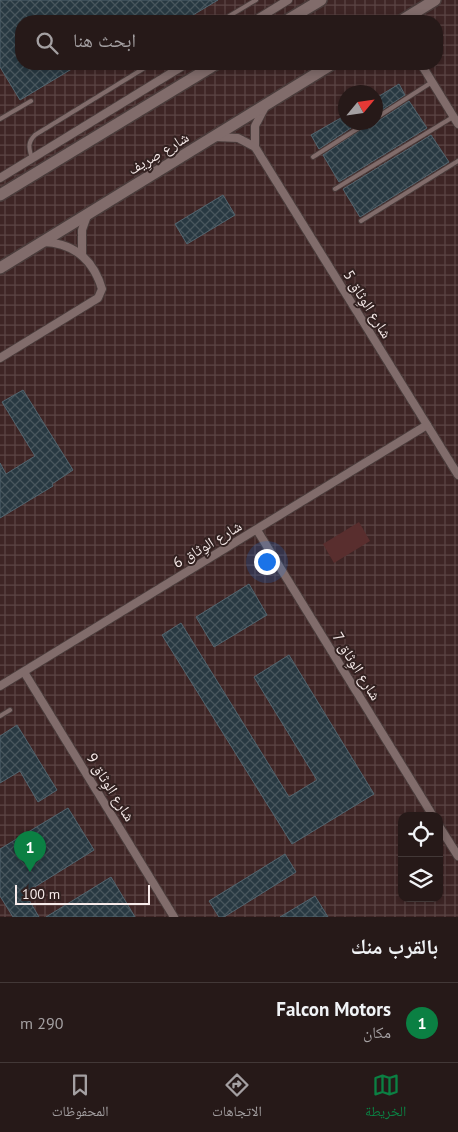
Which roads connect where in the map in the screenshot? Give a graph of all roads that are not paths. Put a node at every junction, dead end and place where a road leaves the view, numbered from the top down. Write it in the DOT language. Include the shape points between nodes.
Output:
graph roads {
  1 [pos="256,0"];
  2 [pos="288,0"];
  3 [pos="321,0"];
  4 [pos="435,0"];
  5 [pos="231,15"];
  6 [pos="264,15"];
  7 [pos="296,15"];
  8 [pos="416,15"];
  9 [pos="140,70"];
  10 [pos="176,70"];
  11 [pos="206,70"];
  12 [pos="322,70"];
  13 [pos="425,70"];
  14 [pos="432,82"];
  15 [pos="31,101"];
  16 [pos="265,106"];
  17 [pos="383,114"];
  18 [pos="0,119"];
  19 [pos="456,120"];
  20 [pos="355,130"];
  21 [pos="215,137"];
  22 [pos="255,147"];
  23 [pos="313,157"];
  24 [pos="32,159"];
  25 [pos="458,161"];
  26 [pos="0,178"];
  27 [pos="335,189"];
  28 [pos="0,195"];
  29 [pos="88,214"];
  30 [pos="360,221"];
  31 [pos="42,242"];
  32 [pos="82,255"];
  33 [pos="0,268"];
  34 [pos="0,358"];
  35 [pos="427,425"];
  36 [pos="458,475"];
  37 [pos="257,530"];
  38 [pos="24,672"];
  39 [pos="0,686"];
  40 [pos="10,710"];
  41 [pos="0,716"];
  42 [pos="431,812"];
  43 [pos="443,832"];
  44 [pos="458,856"];
  45 [pos="174,917"];
  1 -- 5 [label="lane"];
  2 -- 6 [label="street"];
  3 -- 7 [label="street"];
  4 -- 8 [label="street"];
  9 -- 24 [label="lane" via="35,135 28,146"];
  10 -- 24 [label="street"];
  11 -- 28 [label="street"];
  12 -- 16 [label="street, شارع صِرِيف"];
  13 -- 14 [label="street"];
  14 -- 17 [label="lane"];
  14 -- 19 [label="street"];
  15 -- 18 [label="lane"];
  16 -- 21 [label="street, شارع صِرِيف"];
  16 -- 22 [label="street" via="255,126"];
  19 -- 27 [label="lane"];
  20 -- 23 [label="lane"];
  21 -- 22 [label="street" via="238,138"];
  21 -- 29 [label="street, شارع صِرِيف"];
  22 -- 35 [label="street, شارع الوِثاق 5"];
  24 -- 26 [label="street"];
  25 -- 30 [label="lane"];
  29 -- 31 [label="street, شارع صِرِيف"];
  29 -- 32 [label="street" via="82,230"];
  31 -- 32 [label="street" via="70,246"];
  31 -- 33 [label="street, شارع صِرِيف"];
  32 -- 34 [label="street" via="99,279 102,289 98,298"];
  35 -- 36 [label="street, شارع الوِثاق 5"];
  35 -- 37 [label="street, شارع الوِثاق 6"];
  37 -- 38 [label="street, شارع الوِثاق 6"];
  37 -- 42 [label="street, شارع الوِثاق 7"];
  38 -- 39 [label="street, شارع الوِثاق 6"];
  38 -- 45 [label="street, شارع الوِثاق 9"];
  40 -- 41 [label="lane"];
  43 -- 44 [label="street"];
}
